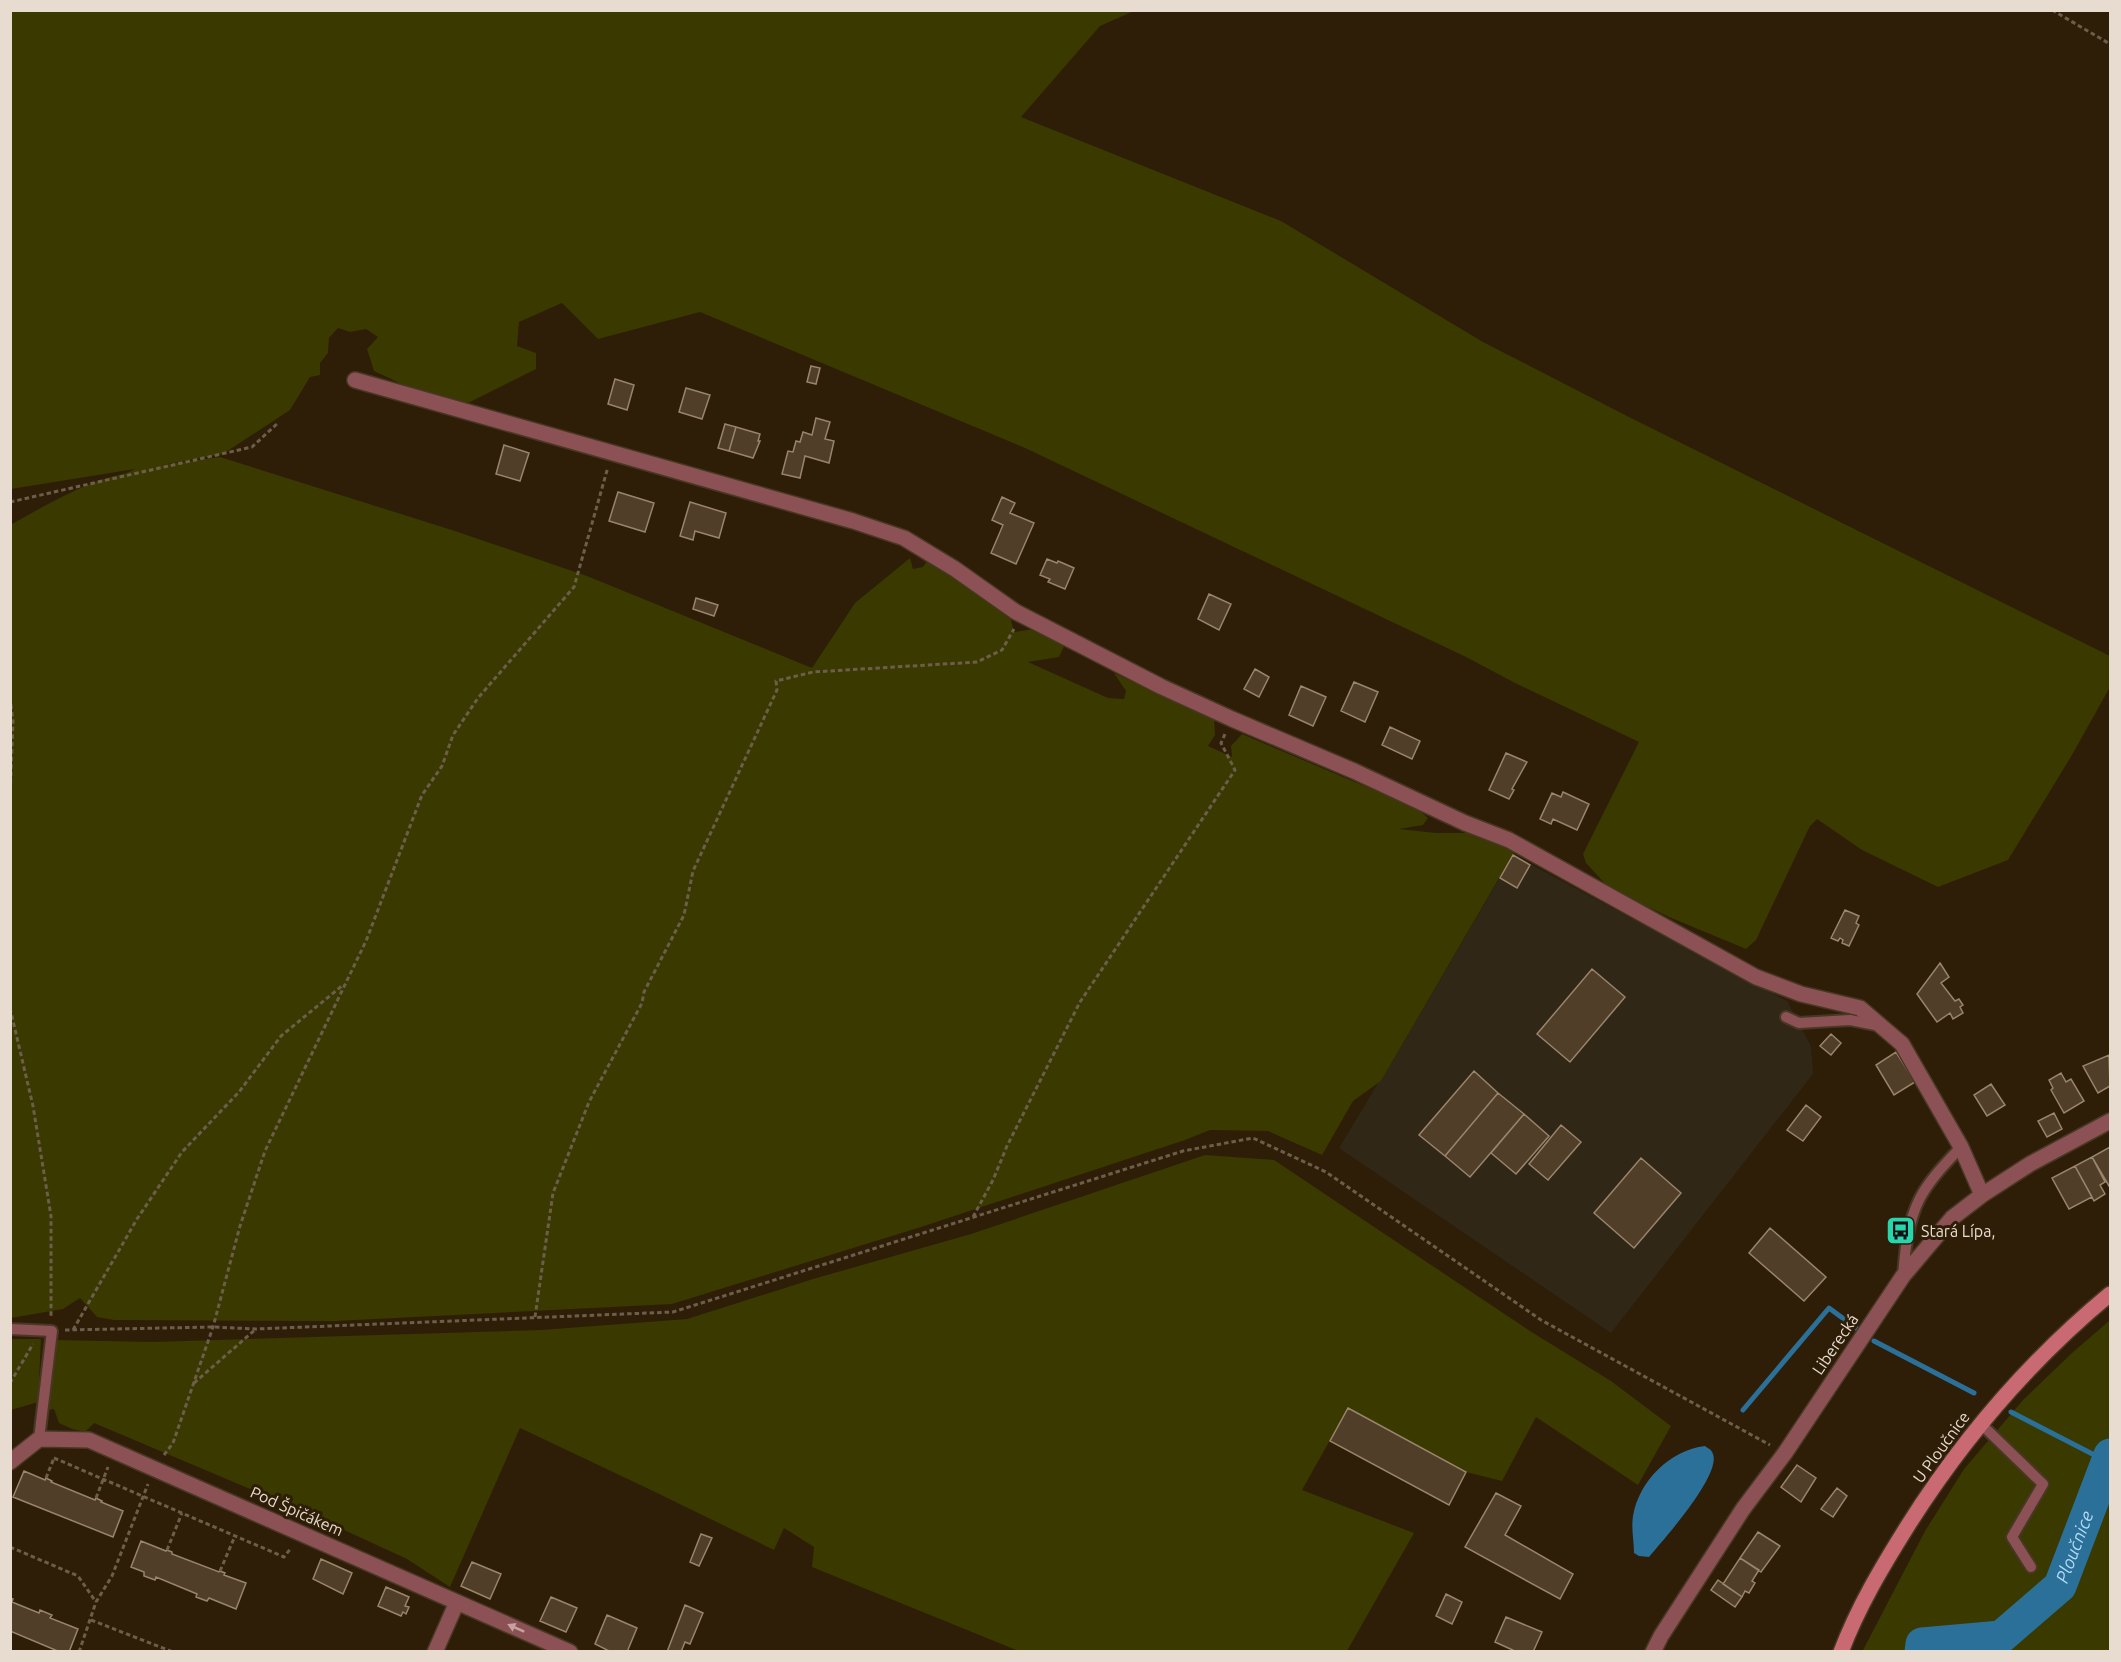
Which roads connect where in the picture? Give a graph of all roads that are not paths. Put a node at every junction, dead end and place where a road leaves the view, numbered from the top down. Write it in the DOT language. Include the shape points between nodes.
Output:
graph roads {
  1 [pos="355,380"];
  2 [pos="1786,1017"];
  3 [pos="1884,1027"];
  4 [pos="2110,1120"];
  5 [pos="1961,1147"];
  6 [pos="1982,1195"];
  7 [pos="1903,1276"];
  8 [pos="2110,1294"];
  9 [pos="10,1329"];
  10 [pos="1980,1423"];
  11 [pos="39,1439"];
  12 [pos="10,1462"];
  13 [pos="2031,1567"];
  14 [pos="457,1602"];
  15 [pos="435,1652"];
  16 [pos="570,1652"];
  17 [pos="1653,1652"];
  18 [pos="1841,1652"];
  1 -- 3 [label="street" via="904,538 955,568 1016,612 1092,652 1232,719 1509,840 1756,977 1860,1008"];
  2 -- 3 [label="lane" via="1799,1023 1850,1020"];
  3 -- 5 [label="street" via="1902,1044"];
  4 -- 6 [label="street, Liberecká"];
  5 -- 6 [label="street"];
  5 -- 7 [label="lane" via="1919,1199 1906,1242"];
  6 -- 7 [label="street, Liberecká" via="1952,1218"];
  7 -- 17 [label="street, Liberecká" via="1743,1509"];
  8 -- 10 [label="main road, U Ploučnice" via="2020,1376"];
  9 -- 11 [label="lane" via="52,1331"];
  10 -- 13 [label="lane" via="2043,1484 2012,1537"];
  10 -- 18 [label="main road, U Ploučnice" via="1882,1566"];
  11 -- 12 [label="street"];
  11 -- 14 [label="street, Pod Špičákem" via="89,1440"];
  14 -- 15 [label="street"];
  16 -- 14 [label="street, Pod Špičákem, one-way"];
}
